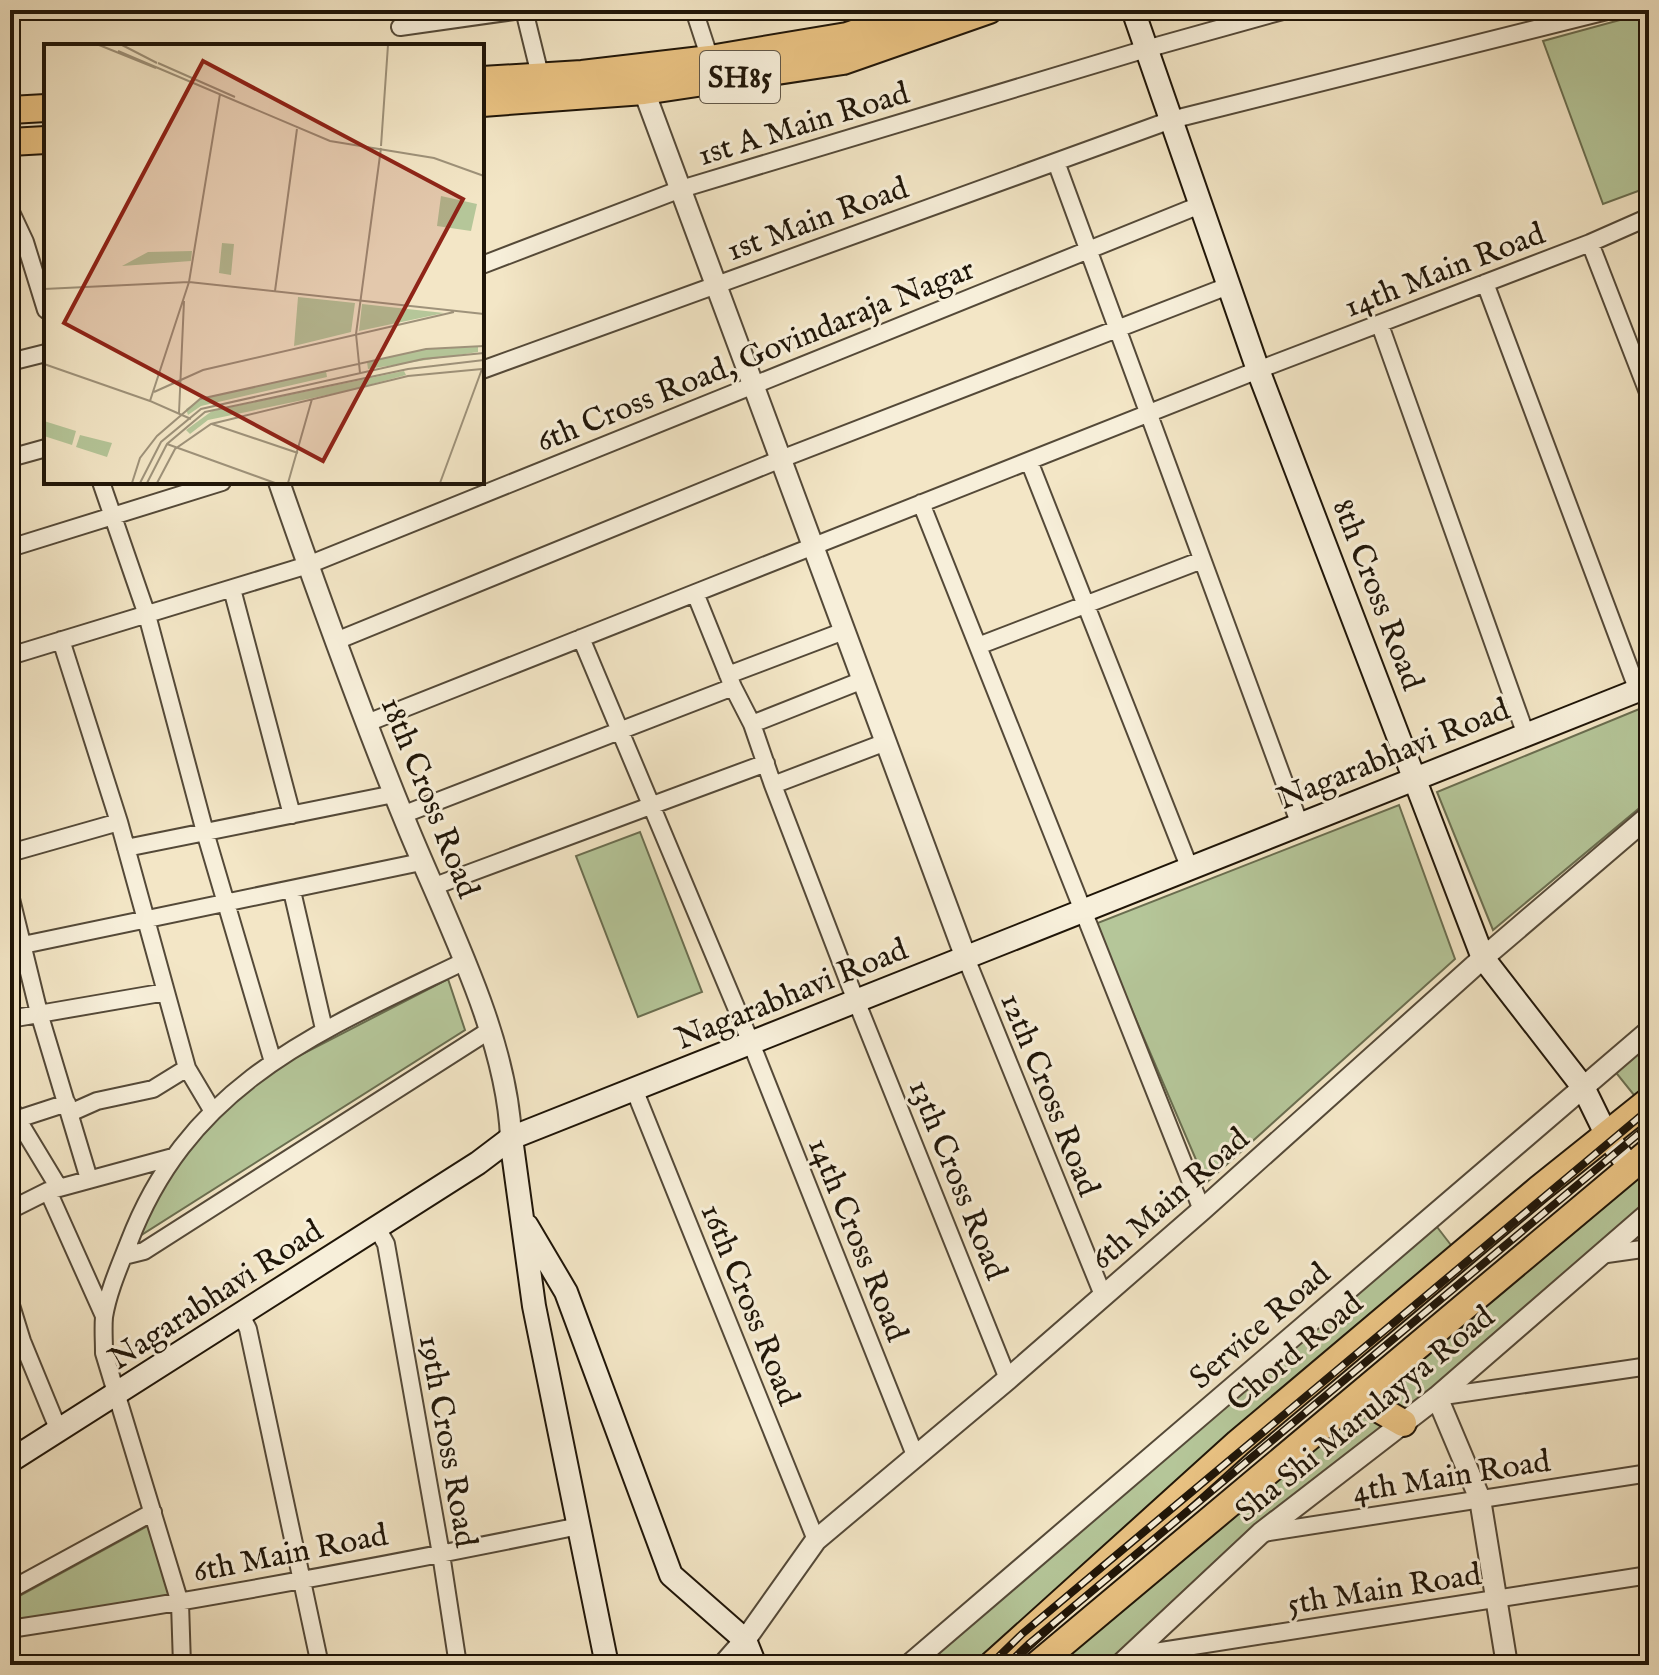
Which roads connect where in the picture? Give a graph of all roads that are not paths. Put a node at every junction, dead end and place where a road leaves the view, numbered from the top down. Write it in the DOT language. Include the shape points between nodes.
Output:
graph roads {
  1 [pos="523,10"];
  2 [pos="694,10"];
  3 [pos="924,10"];
  4 [pos="989,10"];
  5 [pos="1133,10"];
  6 [pos="1286,10"];
  7 [pos="1611,10"];
  8 [pos="400,27"];
  9 [pos="1146,49"];
  10 [pos="710,59"];
  11 [pos="540,75"];
  12 [pos="484,80"];
  13 [pos="644,91"];
  14 [pos="484,103"];
  15 [pos="44,108"];
  16 [pos="10,110"];
  17 [pos="1171,120"];
  18 [pos="44,140"];
  19 [pos="10,142"];
  20 [pos="1056,162"];
  21 [pos="681,189"];
  22 [pos="1200,205"];
  23 [pos="10,210"];
  24 [pos="1649,217"];
  25 [pos="1590,243"];
  26 [pos="1088,250"];
  27 [pos="484,264"];
  28 [pos="1485,283"];
  29 [pos="716,285"];
  30 [pos="1228,286"];
  31 [pos="44,302"];
  32 [pos="1380,325"];
  33 [pos="1117,328"];
  34 [pos="44,354"];
  35 [pos="10,362"];
  36 [pos="484,369"];
  37 [pos="1258,370"];
  38 [pos="753,385"];
  39 [pos="1649,395"];
  40 [pos="1148,413"];
  41 [pos="44,449"];
  42 [pos="10,458"];
  43 [pos="781,459"];
  44 [pos="1029,461"];
  45 [pos="102,484"];
  46 [pos="216,484"];
  47 [pos="280,484"];
  48 [pos="921,503"];
  49 [pos="113,518"];
  50 [pos="813,546"];
  51 [pos="10,548"];
  52 [pos="1202,560"];
  53 [pos="308,565"];
  54 [pos="232,589"];
  55 [pos="695,593"];
  56 [pos="1085,603"];
  57 [pos="147,615"];
  58 [pos="844,631"];
  59 [pos="581,638"];
  60 [pos="61,640"];
  61 [pos="336,641"];
  62 [pos="978,646"];
  63 [pos="10,656"];
  64 [pos="863,680"];
  65 [pos="731,681"];
  66 [pos="1644,688"];
  67 [pos="367,723"];
  68 [pos="752,724"];
  69 [pos="621,729"];
  70 [pos="1526,735"];
  71 [pos="886,742"];
  72 [pos="766,763"];
  73 [pos="1416,779"];
  74 [pos="773,785"];
  75 [pos="394,794"];
  76 [pos="653,806"];
  77 [pos="292,815"];
  78 [pos="402,815"];
  79 [pos="1649,816"];
  80 [pos="119,822"];
  81 [pos="1300,825"];
  82 [pos="205,832"];
  83 [pos="126,848"];
  84 [pos="10,853"];
  85 [pos="421,862"];
  86 [pos="1190,869"];
  87 [pos="432,887"];
  88 [pos="292,891"];
  89 [pos="10,895"];
  90 [pos="226,904"];
  91 [pos="1082,912"];
  92 [pos="146,920"];
  93 [pos="23,945"];
  94 [pos="966,958"];
  95 [pos="1483,958"];
  96 [pos="463,962"];
  97 [pos="166,992"];
  98 [pos="856,1001"];
  99 [pos="39,1013"];
  100 [pos="10,1019"];
  101 [pos="324,1029"];
  102 [pos="490,1030"];
  103 [pos="1649,1031"];
  104 [pos="751,1043"];
  105 [pos="273,1062"];
  106 [pos="187,1068"];
  107 [pos="1583,1087"];
  108 [pos="634,1089"];
  109 [pos="1649,1101"];
  110 [pos="68,1108"];
  111 [pos="212,1110"];
  112 [pos="14,1113"];
  113 [pos="1607,1136"];
  114 [pos="511,1138"];
  115 [pos="173,1157"];
  116 [pos="1640,1160"];
  117 [pos="89,1179"];
  118 [pos="54,1189"];
  119 [pos="10,1210"];
  120 [pos="1202,1210"];
  121 [pos="1649,1213"];
  122 [pos="523,1218"];
  123 [pos="377,1228"];
  124 [pos="1649,1248"];
  125 [pos="1600,1255"];
  126 [pos="124,1256"];
  127 [pos="1103,1295"];
  128 [pos="10,1302"];
  129 [pos="241,1315"];
  130 [pos="104,1316"];
  131 [pos="16,1344"];
  132 [pos="1649,1366"];
  133 [pos="1008,1379"];
  134 [pos="116,1395"];
  135 [pos="1358,1397"];
  136 [pos="1437,1397"];
  137 [pos="1403,1423"];
  138 [pos="59,1431"];
  139 [pos="915,1455"];
  140 [pos="10,1461"];
  141 [pos="1649,1473"];
  142 [pos="1480,1499"];
  143 [pos="153,1512"];
  144 [pos="579,1526"];
  145 [pos="1261,1533"];
  146 [pos="816,1540"];
  147 [pos="441,1554"];
  148 [pos="1649,1575"];
  149 [pos="302,1579"];
  150 [pos="10,1590"];
  151 [pos="1496,1599"];
  152 [pos="180,1603"];
  153 [pos="10,1629"];
  154 [pos="745,1640"];
  155 [pos="1124,1661"];
  156 [pos="182,1665"];
  157 [pos="320,1665"];
  158 [pos="458,1665"];
  159 [pos="607,1665"];
  160 [pos="723,1665"];
  161 [pos="755,1665"];
  162 [pos="909,1665"];
  163 [pos="992,1665"];
  164 [pos="1037,1665"];
  165 [pos="1507,1665"];
  1 -- 8 [label="street"];
  1 -- 11 [label="street"];
  2 -- 10 [label="street"];
  3 -- 10 [label="main road, SH85" via="847,36"];
  4 -- 13 [label="main road, SH85" via="843,61"];
  5 -- 9 [label="main road, 8th Cross Road"];
  6 -- 9 [label="street, 1st A Main Road"];
  7 -- 17 [label="street"];
  9 -- 17 [label="main road, 8th Cross Road"];
  9 -- 21 [label="street, 1st A Main Road"];
  10 -- 11 [label="main road, SH85"];
  11 -- 12 [label="main road, SH85"];
  13 -- 14 [label="main road, SH85"];
  13 -- 21 [label="street"];
  15 -- 16 [label="main road"];
  17 -- 20 [label="street, 1st Main Road"];
  17 -- 22 [label="main road, 8th Cross Road"];
  18 -- 19 [label="main road"];
  20 -- 26 [label="street"];
  20 -- 29 [label="street, 1st Main Road"];
  21 -- 27 [label="street, 1st A Main Road"];
  21 -- 29 [label="street"];
  22 -- 26 [label="street, 6th Cross Road, Govindaraja Nagar"];
  22 -- 30 [label="main road, 8th Cross Road"];
  23 -- 31 [label="street"];
  24 -- 25 [label="street, 14th Main Road"];
  25 -- 28 [label="street, 14th Main Road"];
  25 -- 39 [label="street"];
  26 -- 33 [label="street"];
  26 -- 38 [label="street, 6th Cross Road, Govindaraja Nagar"];
  28 -- 32 [label="street, 14th Main Road"];
  28 -- 66 [label="street"];
  29 -- 36 [label="street, 1st Main Road"];
  29 -- 38 [label="street"];
  30 -- 33 [label="street"];
  30 -- 37 [label="main road, 8th Cross Road"];
  32 -- 37 [label="street, 14th Main Road"];
  32 -- 70 [label="street"];
  33 -- 40 [label="street"];
  33 -- 43 [label="street"];
  34 -- 35 [label="street"];
  37 -- 40 [label="street, 14th Main Road"];
  37 -- 73 [label="main road, 8th Cross Road"];
  38 -- 43 [label="street"];
  38 -- 53 [label="street, 6th Cross Road, Govindaraja Nagar"];
  40 -- 44 [label="street, 14th Main Road"];
  40 -- 52 [label="street"];
  41 -- 42 [label="street"];
  43 -- 50 [label="street"];
  43 -- 61 [label="street"];
  44 -- 48 [label="street, 14th Main Road"];
  44 -- 56 [label="street"];
  45 -- 49 [label="street"];
  46 -- 49 [label="street"];
  47 -- 53 [label="street, 18th Cross Road"];
  48 -- 50 [label="street, 14th Main Road"];
  48 -- 62 [label="street"];
  49 -- 51 [label="street"];
  49 -- 57 [label="street"];
  50 -- 55 [label="street, 14th Main Road"];
  50 -- 58 [label="street"];
  52 -- 56 [label="street"];
  52 -- 81 [label="street"];
  53 -- 54 [label="street, 6th Cross Road, Govindaraja Nagar"];
  53 -- 61 [label="street, 18th Cross Road"];
  54 -- 57 [label="street, 6th Cross Road, Govindaraja Nagar"];
  54 -- 77 [label="street"];
  55 -- 59 [label="street, 14th Main Road"];
  55 -- 65 [label="street, 13th Cross Road"];
  56 -- 62 [label="street"];
  56 -- 86 [label="street"];
  57 -- 60 [label="street, 6th Cross Road, Govindaraja Nagar"];
  57 -- 82 [label="street"];
  58 -- 64 [label="street"];
  58 -- 65 [label="street"];
  59 -- 67 [label="street, 14th Main Road"];
  59 -- 69 [label="street, 14th Cross Road"];
  60 -- 63 [label="street, 6th Cross Road, Govindaraja Nagar"];
  60 -- 80 [label="street"];
  61 -- 67 [label="street, 18th Cross Road"];
  62 -- 91 [label="street"];
  64 -- 68 [label="street"];
  64 -- 71 [label="street"];
  65 -- 68 [label="street, 13th Cross Road"];
  65 -- 69 [label="street"];
  66 -- 70 [label="main road, Nagarabhavi Road"];
  67 -- 75 [label="street, 18th Cross Road"];
  68 -- 72 [label="street, 13th Cross Road"];
  69 -- 76 [label="street, 14th Cross Road"];
  69 -- 78 [label="street"];
  70 -- 73 [label="main road, Nagarabhavi Road"];
  71 -- 74 [label="street"];
  71 -- 94 [label="street"];
  72 -- 74 [label="street, 13th Cross Road"];
  72 -- 76 [label="street"];
  73 -- 81 [label="main road, Nagarabhavi Road"];
  73 -- 95 [label="main road, 8th Cross Road"];
  74 -- 98 [label="street, 13th Cross Road"];
  75 -- 77 [label="street"];
  75 -- 78 [label="street, 18th Cross Road"];
  76 -- 87 [label="street"];
  76 -- 104 [label="street, 14th Cross Road"];
  77 -- 82 [label="street"];
  78 -- 85 [label="street, 18th Cross Road"];
  79 -- 95 [label="street, 6th Main Road"];
  80 -- 83 [label="street"];
  80 -- 84 [label="street"];
  81 -- 86 [label="main road, Nagarabhavi Road"];
  82 -- 83 [label="street"];
  82 -- 90 [label="street"];
  83 -- 92 [label="street"];
  85 -- 87 [label="street, 18th Cross Road"];
  85 -- 88 [label="street"];
  86 -- 91 [label="main road, Nagarabhavi Road"];
  87 -- 96 [label="street, 18th Cross Road"];
  88 -- 90 [label="street"];
  88 -- 101 [label="street"];
  89 -- 93 [label="street"];
  90 -- 92 [label="street"];
  90 -- 105 [label="street"];
  91 -- 94 [label="main road, Nagarabhavi Road"];
  91 -- 120 [label="street"];
  92 -- 93 [label="street"];
  92 -- 97 [label="street"];
  93 -- 99 [label="street"];
  94 -- 98 [label="main road, Nagarabhavi Road"];
  94 -- 127 [label="street, 12th Cross Road"];
  95 -- 107 [label="main road, 8th Cross Road"];
  95 -- 120 [label="street, 6th Main Road"];
  96 -- 101 [label="street"];
  96 -- 102 [label="street, 18th Cross Road"];
  97 -- 99 [label="street"];
  97 -- 106 [label="street"];
  98 -- 104 [label="main road, Nagarabhavi Road"];
  98 -- 133 [label="street, 13th Cross Road"];
  99 -- 100 [label="street"];
  99 -- 110 [label="street"];
  101 -- 105 [label="street"];
  102 -- 114 [label="street, 18th Cross Road" via="504,1078"];
  102 -- 126 [label="street" via="144,1251"];
  103 -- 107 [label="street, Service Road"];
  104 -- 108 [label="main road, Nagarabhavi Road"];
  104 -- 139 [label="street, 14th Cross Road"];
  105 -- 111 [label="street"];
  106 -- 110 [label="street" via="153,1089"];
  106 -- 111 [label="street"];
  107 -- 113 [label="main road, 8th Cross Road"];
  107 -- 162 [label="street, Service Road"];
  108 -- 114 [label="main road, Nagarabhavi Road"];
  108 -- 146 [label="street, 16th Cross Road"];
  109 -- 113 [label="main road, Chord Road"];
  110 -- 112 [label="street"];
  110 -- 117 [label="street"];
  111 -- 115 [label="street"];
  112 -- 118 [label="street"];
  113 -- 116 [label="main road, 8th Cross Road"];
  113 -- 163 [label="main road, Chord Road" via="1238,1443"];
  114 -- 122 [label="main road"];
  114 -- 123 [label="main road, Nagarabhavi Road"];
  115 -- 117 [label="street"];
  115 -- 126 [label="street" via="140,1213"];
  116 -- 135 [label="main road"];
  117 -- 118 [label="street"];
  118 -- 119 [label="street"];
  118 -- 130 [label="street"];
  120 -- 127 [label="street, 6th Main Road"];
  121 -- 125 [label="street, Sha Shi Marulayya Road"];
  122 -- 144 [label="main road" via="534,1306"];
  122 -- 154 [label="main road" via="566,1292 671,1575"];
  123 -- 129 [label="main road, Nagarabhavi Road"];
  123 -- 147 [label="street, 19th Cross Road" via="386,1244"];
  124 -- 125 [label="street"];
  125 -- 136 [label="street, Sha Shi Marulayya Road"];
  126 -- 130 [label="street"];
  127 -- 133 [label="street, 6th Main Road"];
  128 -- 131 [label="street"];
  129 -- 134 [label="main road, Nagarabhavi Road"];
  129 -- 149 [label="street"];
  130 -- 134 [label="street" via="104,1353"];
  131 -- 138 [label="street"];
  132 -- 136 [label="street"];
  133 -- 139 [label="street, 6th Main Road"];
  134 -- 138 [label="main road, Nagarabhavi Road"];
  134 -- 143 [label="street"];
  135 -- 137 [label="main road"];
  135 -- 164 [label="main road"];
  136 -- 137 [label="street, Sha Shi Marulayya Road"];
  136 -- 142 [label="street"];
  137 -- 145 [label="street, Sha Shi Marulayya Road"];
  138 -- 140 [label="main road, Nagarabhavi Road"];
  139 -- 146 [label="street, 6th Main Road"];
  141 -- 142 [label="street, 4th Main Road"];
  142 -- 145 [label="street, 4th Main Road"];
  142 -- 151 [label="street"];
  143 -- 150 [label="street"];
  143 -- 152 [label="street"];
  144 -- 147 [label="street, 6th Main Road"];
  144 -- 159 [label="main road"];
  145 -- 155 [label="street, Sha Shi Marulayya Road"];
  146 -- 154 [label="street, 6th Main Road"];
  147 -- 149 [label="street, 6th Main Road"];
  147 -- 158 [label="street, 19th Cross Road"];
  148 -- 151 [label="street, 5th Main Road"];
  149 -- 152 [label="street, 6th Main Road"];
  149 -- 157 [label="street"];
  151 -- 155 [label="street, 5th Main Road"];
  151 -- 165 [label="street"];
  152 -- 153 [label="street, 6th Main Road"];
  152 -- 156 [label="street"];
  154 -- 160 [label="street, 6th Main Road"];
  154 -- 161 [label="main road"];
}
